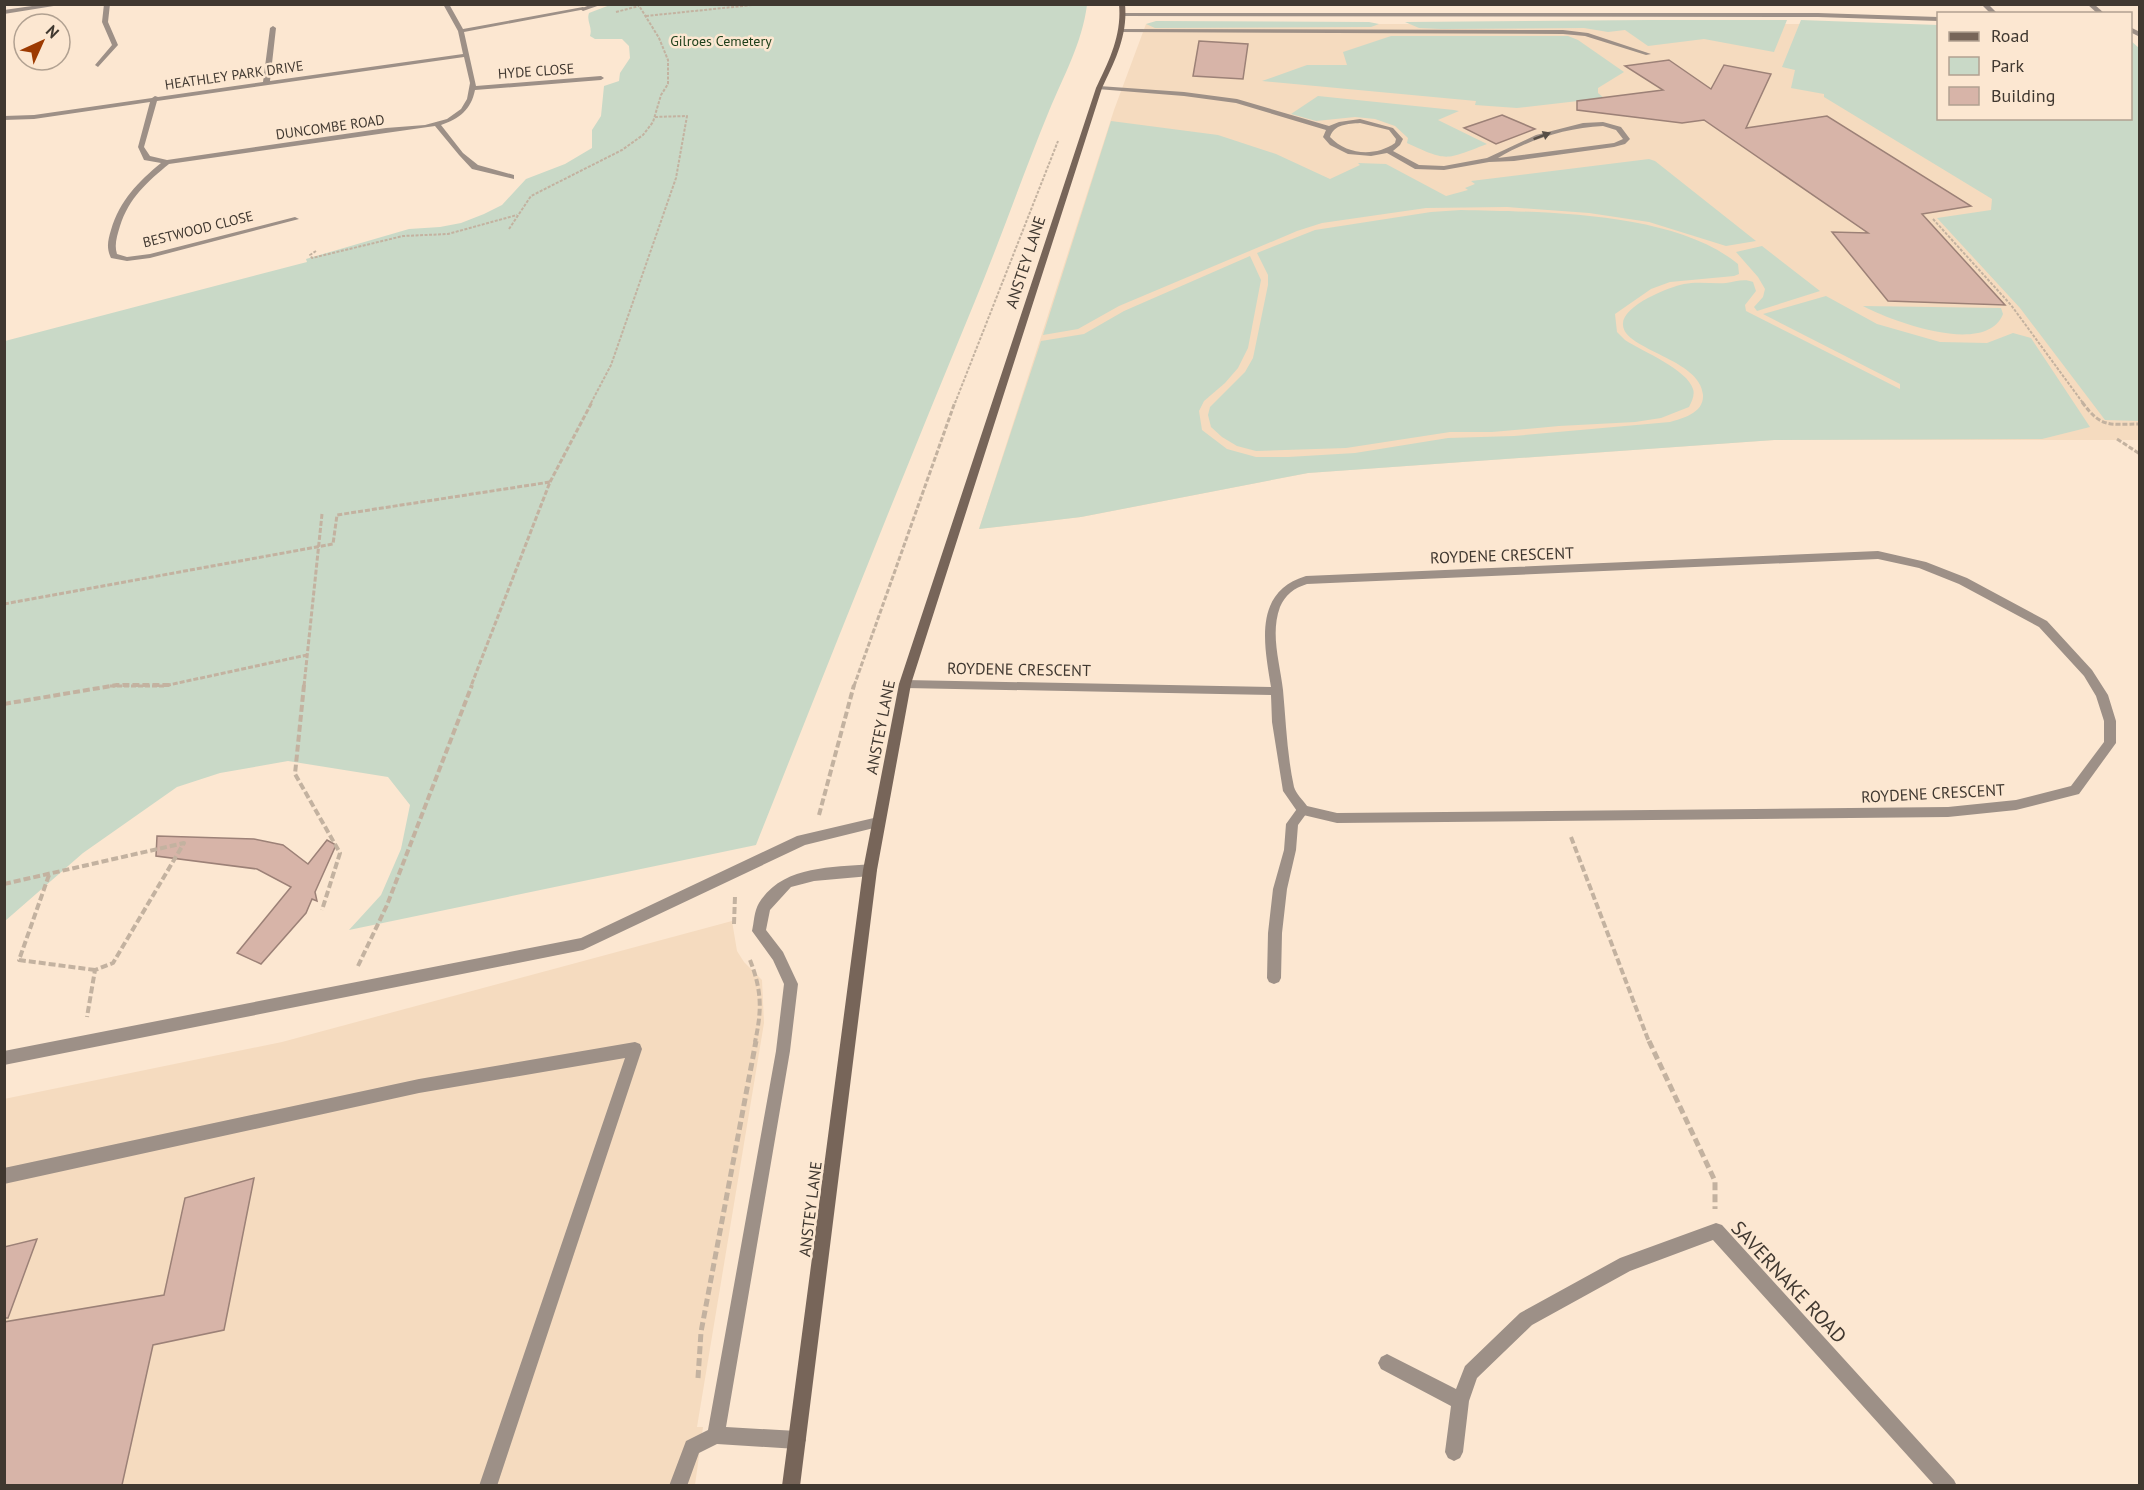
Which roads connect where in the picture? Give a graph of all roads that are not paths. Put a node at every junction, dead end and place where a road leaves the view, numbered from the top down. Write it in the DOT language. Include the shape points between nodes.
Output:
graph roads {
  1 [pos="63,4"];
  2 [pos="107,4"];
  3 [pos="446,4"];
  4 [pos="600,4"];
  5 [pos="1242,4"];
  6 [pos="1452,4"];
  7 [pos="1123,10"];
  8 [pos="4,12"];
  9 [pos="1457,15"];
  10 [pos="1245,16"];
  11 [pos="1937,19"];
  12 [pos="273,28"];
  13 [pos="1122,31"];
  14 [pos="461,32"];
  15 [pos="1648,54"];
  16 [pos="466,55"];
  17 [pos="98,65"];
  18 [pos="601,78"];
  19 [pos="266,84"];
  20 [pos="472,88"];
  21 [pos="1099,88"];
  22 [pos="155,98"];
  23 [pos="4,118"];
  24 [pos="438,126"];
  25 [pos="1330,129"];
  26 [pos="1388,151"];
  27 [pos="1490,160"];
  28 [pos="166,162"];
  29 [pos="511,177"];
  30 [pos="295,219"];
  31 [pos="905,684"];
  32 [pos="1277,691"];
  33 [pos="1303,810"];
  34 [pos="878,822"];
  35 [pos="870,870"];
  36 [pos="1274,978"];
  37 [pos="4,1058"];
  38 [pos="4,1176"];
  39 [pos="1387,1363"];
  40 [pos="1460,1401"];
  41 [pos="716,1435"];
  42 [pos="797,1440"];
  43 [pos="1454,1452"];
  44 [pos="488,1485"];
  45 [pos="678,1485"];
  46 [pos="791,1485"];
  47 [pos="1948,1485"];
  1 -- 8 [label="street"];
  2 -- 17 [label="street" via="102,16 115,45"];
  3 -- 14 [label="street"];
  4 -- 14 [label="street"];
  5 -- 10 [label="street"];
  6 -- 9 [label="street"];
  7 -- 10 [label="street"];
  7 -- 13 [label="main road, ANSTEY LANE"];
  9 -- 10 [label="street"];
  9 -- 11 [label="street" via="1608,12"];
  12 -- 19 [label="street"];
  13 -- 15 [label="street" via="1563,32 1586,34"];
  13 -- 21 [label="main road, ANSTEY LANE"];
  14 -- 16 [label="street"];
  16 -- 19 [label="street, HEATHLEY PARK DRIVE"];
  16 -- 20 [label="street"];
  18 -- 20 [label="street, HYDE CLOSE"];
  19 -- 22 [label="street, HEATHLEY PARK DRIVE"];
  20 -- 24 [label="street, DUNCOMBE ROAD" via="464,110"];
  21 -- 25 [label="street" via="1237,101"];
  21 -- 31 [label="main road, ANSTEY LANE"];
  22 -- 23 [label="street, HEATHLEY PARK DRIVE"];
  22 -- 28 [label="street" via="141,147 147,158"];
  24 -- 28 [label="street, DUNCOMBE ROAD"];
  24 -- 29 [label="street" via="475,167"];
  25 -- 26 [label="street" via="1326,137 1330,142 1348,151"];
  25 -- 26 [label="street" via="1349,122 1383,125 1400,139"];
  26 -- 27 [label="street" via="1418,167 1457,168"];
  27 -- 27 [label="street, one-way" via="1503,150 1575,126 1606,125 1619,129 1627,139 1614,145"];
  28 -- 30 [label="street, BESTWOOD CLOSE" via="130,193 121,208 112,241 114,256 150,256"];
  31 -- 32 [label="street, ROYDENE CRESCENT"];
  31 -- 34 [label="main road, ANSTEY LANE"];
  32 -- 33 [label="street, ROYDENE CRESCENT" via="1289,791"];
  32 -- 33 [label="street, ROYDENE CRESCENT" via="1271,618 1288,587 1306,580 1878,555 1963,581 2043,624 2088,673 2102,695 2110,721 2110,743 2075,790 2016,805 1948,812 1563,817 1337,818"];
  33 -- 36 [label="street" via="1292,824 1280,889"];
  34 -- 35 [label="main road, ANSTEY LANE"];
  34 -- 37 [label="street" via="802,840 583,944"];
  35 -- 41 [label="street" via="814,875 787,883 764,907 759,931 778,956 791,984 783,1051"];
  35 -- 42 [label="main road, ANSTEY LANE"];
  38 -- 44 [label="street" via="419,1086 635,1049"];
  39 -- 40 [label="street"];
  40 -- 43 [label="street, SAVERNAKE ROAD"];
  40 -- 47 [label="street, SAVERNAKE ROAD" via="1472,1372 1526,1319 1626,1264 1716,1231"];
  41 -- 42 [label="street"];
  41 -- 45 [label="street" via="692,1447"];
  42 -- 46 [label="main road, ANSTEY LANE"];
}
